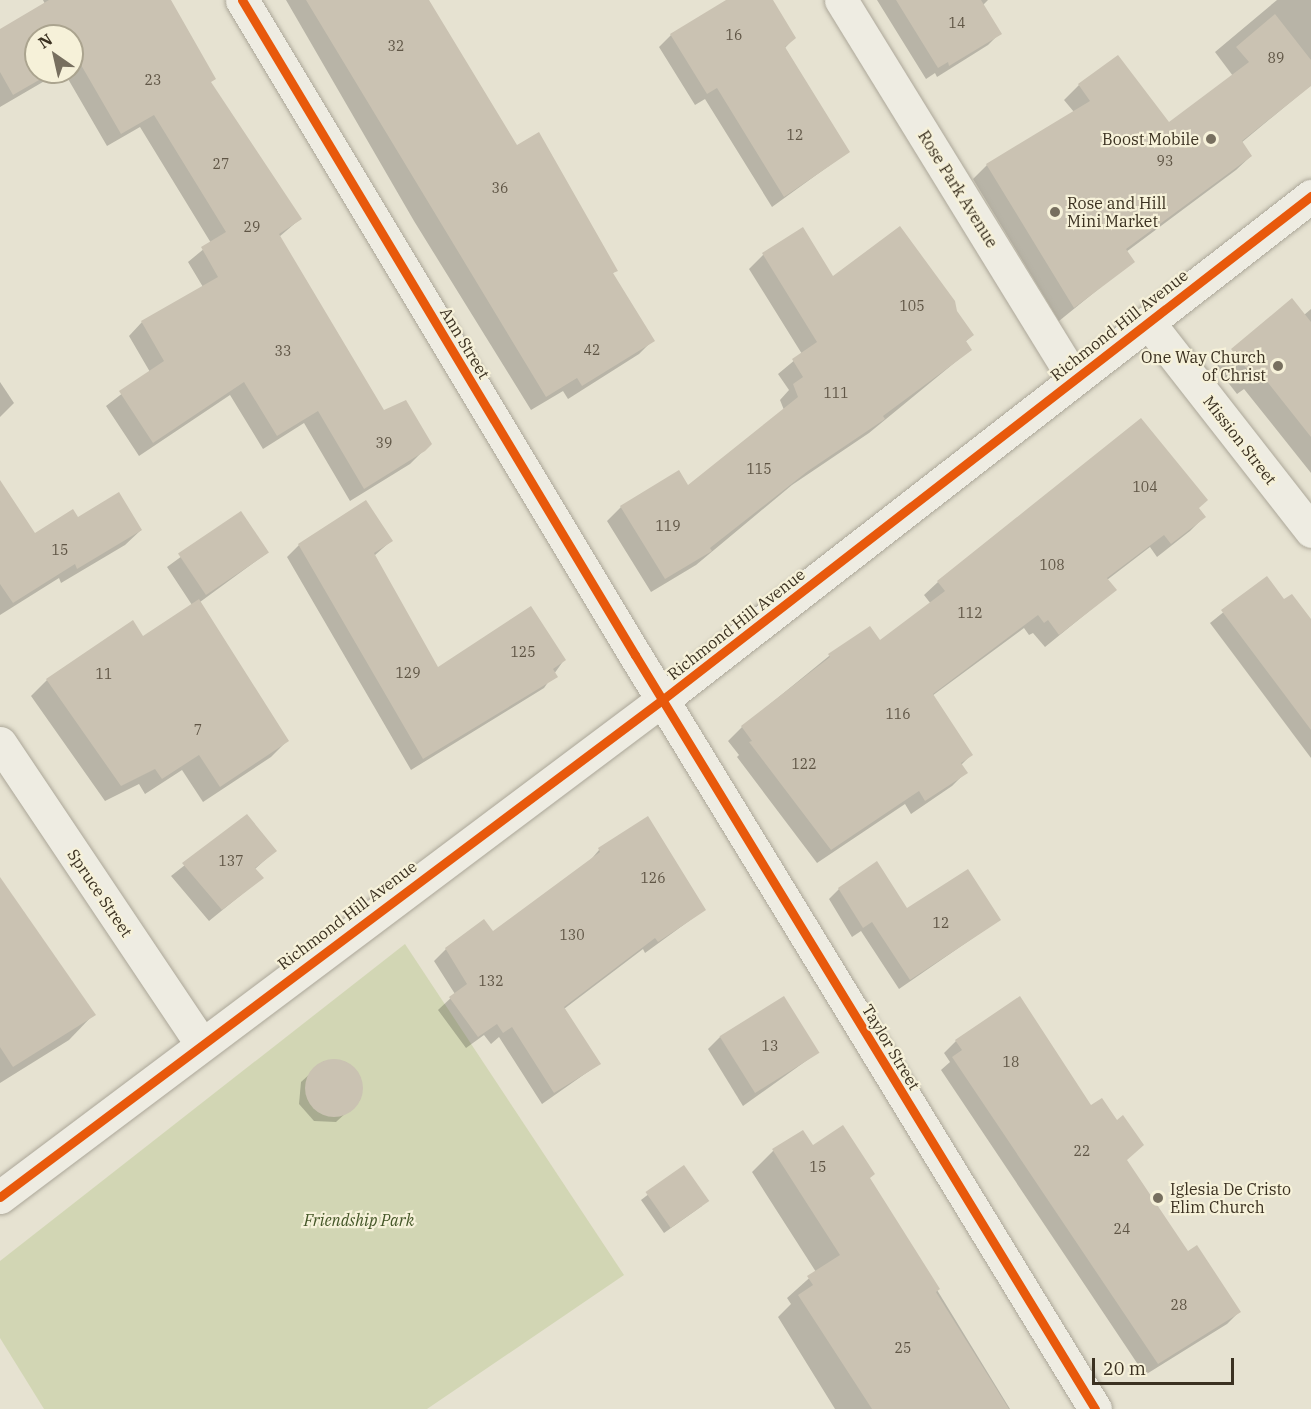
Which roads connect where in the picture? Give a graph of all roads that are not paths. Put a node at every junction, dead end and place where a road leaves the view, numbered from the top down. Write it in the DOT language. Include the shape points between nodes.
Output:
graph roads {
  1 [pos="242,0"];
  2 [pos="842,0"];
  3 [pos="1311,196"];
  4 [pos="1148,322"];
  5 [pos="1074,378"];
  6 [pos="1311,531"];
  7 [pos="662,700"];
  8 [pos="0,743"];
  9 [pos="201,1043"];
  10 [pos="0,1197"];
  11 [pos="1095,1409"];
  1 -- 7 [label="street, Ann Street"];
  2 -- 5 [label="street, Rose Park Avenue"];
  3 -- 4 [label="street, Richmond Hill Avenue"];
  4 -- 5 [label="street, Richmond Hill Avenue"];
  4 -- 6 [label="street, Mission Street"];
  5 -- 7 [label="street, Richmond Hill Avenue"];
  7 -- 9 [label="street, Richmond Hill Avenue"];
  7 -- 11 [label="street, Taylor Street"];
  8 -- 9 [label="street, Spruce Street"];
  9 -- 10 [label="street, Richmond Hill Avenue"];
}
